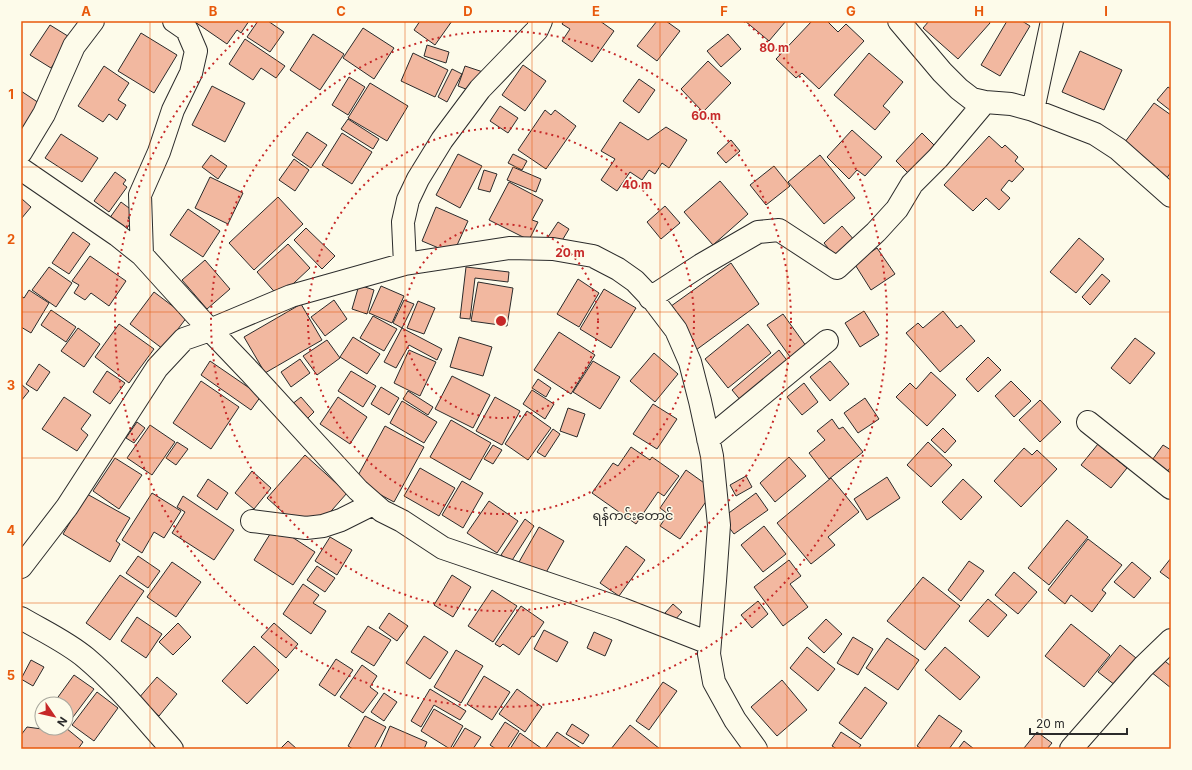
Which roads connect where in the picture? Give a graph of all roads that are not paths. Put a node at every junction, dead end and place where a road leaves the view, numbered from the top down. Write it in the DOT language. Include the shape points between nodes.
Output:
graph roads {
  1 [pos="93,21"];
  2 [pos="174,21"];
  3 [pos="899,21"];
  4 [pos="1052,21"];
  5 [pos="535,24"];
  6 [pos="985,102"];
  7 [pos="1033,110"];
  8 [pos="21,152"];
  9 [pos="21,169"];
  10 [pos="1171,196"];
  11 [pos="142,254"];
  12 [pos="405,264"];
  13 [pos="650,298"];
  14 [pos="210,330"];
  15 [pos="827,341"];
  16 [pos="1088,422"];
  17 [pos="708,439"];
  18 [pos="1171,488"];
  19 [pos="373,504"];
  20 [pos="252,520"];
  21 [pos="21,566"];
  22 [pos="21,618"];
  23 [pos="1171,640"];
  24 [pos="709,643"];
  25 [pos="172,749"];
  26 [pos="756,749"];
  27 [pos="1071,749"];
  1 -- 8 [label="street" via="74,46 44,114"];
  2 -- 11 [label="street" via="187,30 196,51 191,73 173,110 159,152 140,195"];
  3 -- 6 [label="street" via="942,72 972,99"];
  4 -- 7 [label="street"];
  5 -- 12 [label="street" via="480,89 442,140 418,179 408,200 403,222"];
  6 -- 7 [label="street" via="1012,104"];
  6 -- 13 [label="street" via="938,158 912,184 897,209 837,268 779,230 758,232"];
  7 -- 10 [label="street" via="1095,134 1118,149"];
  9 -- 11 [label="street"];
  11 -- 14 [label="street"];
  12 -- 13 [label="street" via="509,248 553,249 593,256 635,281"];
  12 -- 14 [label="street" via="291,296"];
  13 -- 17 [label="street" via="676,330 690,362"];
  14 -- 19 [label="street"];
  14 -- 21 [label="street" via="184,339 156,368 67,507"];
  15 -- 17 [label="street"];
  16 -- 18 [label="street"];
  17 -- 24 [label="street" via="719,525"];
  19 -- 20 [label="street" via="323,526 306,528"];
  19 -- 24 [label="street" via="443,548 622,609"];
  22 -- 25 [label="street" via="86,658"];
  23 -- 27 [label="street"];
  24 -- 26 [label="street" via="714,682 735,720"];
}
